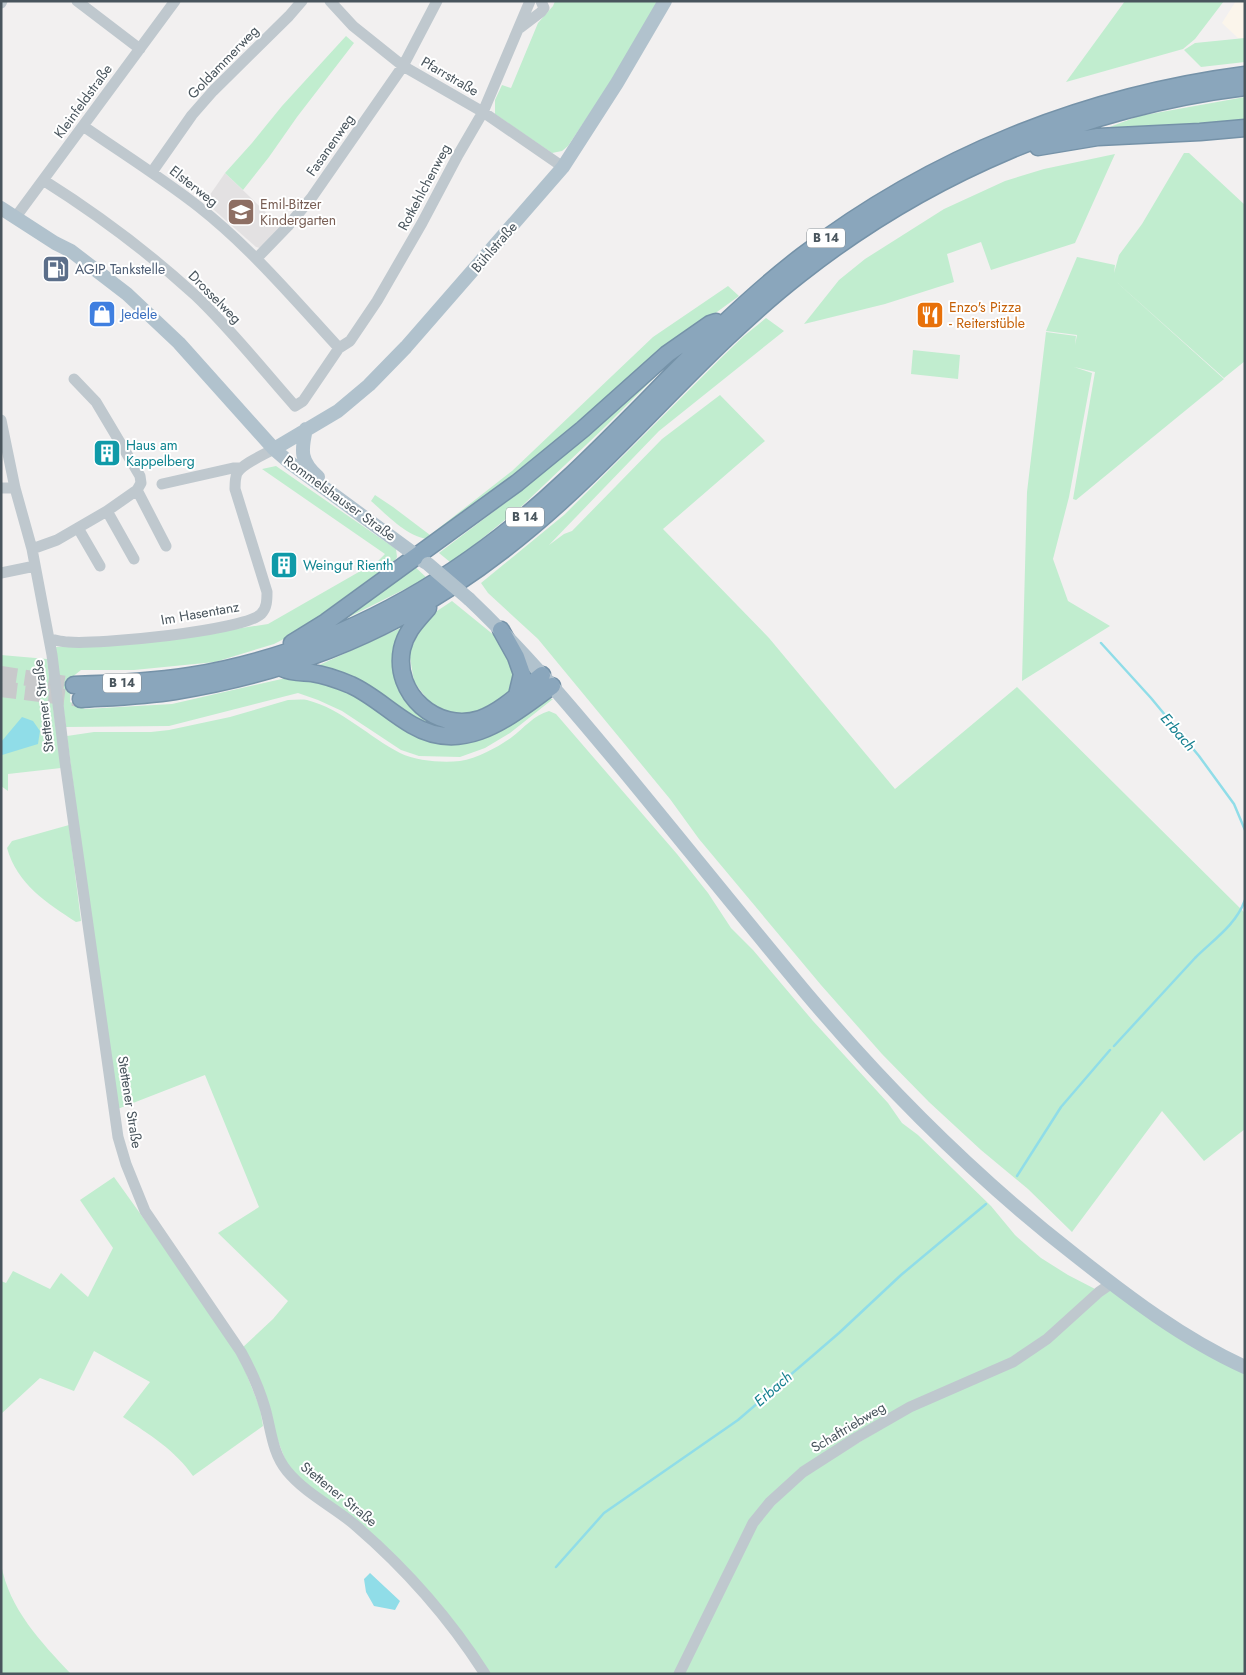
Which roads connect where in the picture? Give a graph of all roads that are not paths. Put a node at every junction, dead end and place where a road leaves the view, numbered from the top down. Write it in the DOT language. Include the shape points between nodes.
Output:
graph roads {
  1 [pos="77,1"];
  2 [pos="175,1"];
  3 [pos="302,1"];
  4 [pos="330,1"];
  5 [pos="437,1"];
  6 [pos="530,1"];
  7 [pos="540,1"];
  8 [pos="665,1"];
  9 [pos="518,29"];
  10 [pos="140,49"];
  11 [pos="402,66"];
  12 [pos="1245,75"];
  13 [pos="1245,87"];
  14 [pos="483,112"];
  15 [pos="83,126"];
  16 [pos="1245,128"];
  17 [pos="1004,153"];
  18 [pos="563,167"];
  19 [pos="152,172"];
  20 [pos="43,180"];
  21 [pos="1,208"];
  22 [pos="15,218"];
  23 [pos="257,258"];
  24 [pos="728,319"];
  25 [pos="339,348"];
  26 [pos="74,379"];
  27 [pos="1,420"];
  28 [pos="306,429"];
  29 [pos="274,449"];
  30 [pos="241,468"];
  31 [pos="162,484"];
  32 [pos="1,488"];
  33 [pos="16,488"];
  34 [pos="138,490"];
  35 [pos="354,509"];
  36 [pos="107,511"];
  37 [pos="78,528"];
  38 [pos="166,546"];
  39 [pos="32,549"];
  40 [pos="134,559"];
  41 [pos="422,559"];
  42 [pos="35,566"];
  43 [pos="100,566"];
  44 [pos="1,573"];
  45 [pos="435,598"];
  46 [pos="501,630"];
  47 [pos="50,639"];
  48 [pos="280,661"];
  49 [pos="547,681"];
  50 [pos="78,692"];
  51 [pos="517,696"];
  52 [pos="1112,1284"];
  53 [pos="1245,1367"];
  54 [pos="485,1674"];
  55 [pos="679,1674"];
  1 -- 10 [label="street"];
  2 -- 10 [label="street, Kleinfeldstraße"];
  3 -- 19 [label="street, Goldammerweg" via="213,91"];
  4 -- 11 [label="street, Pfarrstraße" via="353,26"];
  5 -- 11 [label="street, Fasanenweg"];
  6 -- 9 [label="street, Rotkehlchenweg"];
  7 -- 9 [label="street" via="544,8 542,12"];
  8 -- 18 [label="main road, Bühlstraße"];
  9 -- 14 [label="street, Rotkehlchenweg"];
  10 -- 15 [label="street, Kleinfeldstraße"];
  11 -- 14 [label="street, Pfarrstraße"];
  11 -- 23 [label="street, Fasanenweg" via="312,197"];
  12 -- 24 [label="highway, B 14" via="1164,88 1105,103 1028,129 955,161 889,197 833,233"];
  13 -- 17 [label="highway, B 14" via="1120,112"];
  14 -- 18 [label="street, Pfarrstraße"];
  14 -- 25 [label="street, Rotkehlchenweg" via="377,301 350,341"];
  15 -- 19 [label="street, Elsterweg"];
  15 -- 20 [label="street, Kleinfeldstraße"];
  16 -- 17 [label="highway" via="1098,138"];
  17 -- 45 [label="highway, B 14" via="909,200 845,240 797,276 721,343 547,515 484,566"];
  18 -- 28 [label="main road, Bühlstraße" via="369,385 338,411"];
  19 -- 23 [label="street, Elsterweg" via="199,207"];
  20 -- 22 [label="street, Kleinfeldstraße"];
  20 -- 25 [label="street, Drosselweg" via="110,225 196,296 295,406 303,401"];
  21 -- 22 [label="main road, Rommelshauser Straße"];
  22 -- 29 [label="main road, Rommelshauser Straße" via="71,251 133,299 179,343"];
  23 -- 25 [label="street, Elsterweg"];
  24 -- 41 [label="highway" via="710,324 666,354 552,456"];
  24 -- 48 [label="highway, B 14" via="571,476 488,547 437,582 386,611"];
  26 -- 34 [label="street" via="96,402 140,476"];
  27 -- 33 [label="street, Stettener Straße"];
  28 -- 29 [label="main road, Bühlstraße"];
  28 -- 35 [label="main road" via="303,459 312,472"];
  29 -- 30 [label="street"];
  29 -- 35 [label="main road, Rommelshauser Straße"];
  30 -- 31 [label="street"];
  30 -- 47 [label="street, Im Hasentanz" via="235,489 268,592 267,605 260,614 216,629 160,636 94,642"];
  32 -- 33 [label="street"];
  33 -- 39 [label="street, Stettener Straße"];
  34 -- 36 [label="street"];
  34 -- 38 [label="street"];
  35 -- 41 [label="main road, Rommelshauser Straße"];
  36 -- 37 [label="street"];
  36 -- 40 [label="street"];
  37 -- 39 [label="street"];
  37 -- 43 [label="street"];
  39 -- 42 [label="street, Stettener Straße"];
  41 -- 46 [label="main road, Rommelshauser Straße, bridge"];
  41 -- 48 [label="highway" via="292,642"];
  42 -- 44 [label="street"];
  42 -- 47 [label="street, Stettener Straße"];
  45 -- 48 [label="highway, B 14" via="362,637 325,652"];
  45 -- 51 [label="highway, B 14" via="409,631 402,649 402,675 412,698 436,717 466,722 480,719"];
  46 -- 49 [label="main road, Rommelshauser Straße"];
  46 -- 51 [label="highway" via="522,674"];
  47 -- 54 [label="street, Stettener Straße" via="118,1137 145,1211 241,1352 257,1385 273,1443 286,1470 385,1553 446,1619"];
  48 -- 49 [label="highway" via="290,672 332,677 354,686 412,725 429,733 448,736 490,728"];
  48 -- 50 [label="highway, B 14" via="212,684 173,691 129,696"];
  49 -- 51 [label="highway, B 14"];
  49 -- 52 [label="main road, Rommelshauser Straße" via="807,995 869,1064 965,1162"];
  52 -- 53 [label="main road, Rommelshauser Straße" via="1176,1328"];
  52 -- 55 [label="street, Schaftriebweg" via="1047,1339 1013,1362 910,1407 856,1438 789,1484 753,1523"];
}
